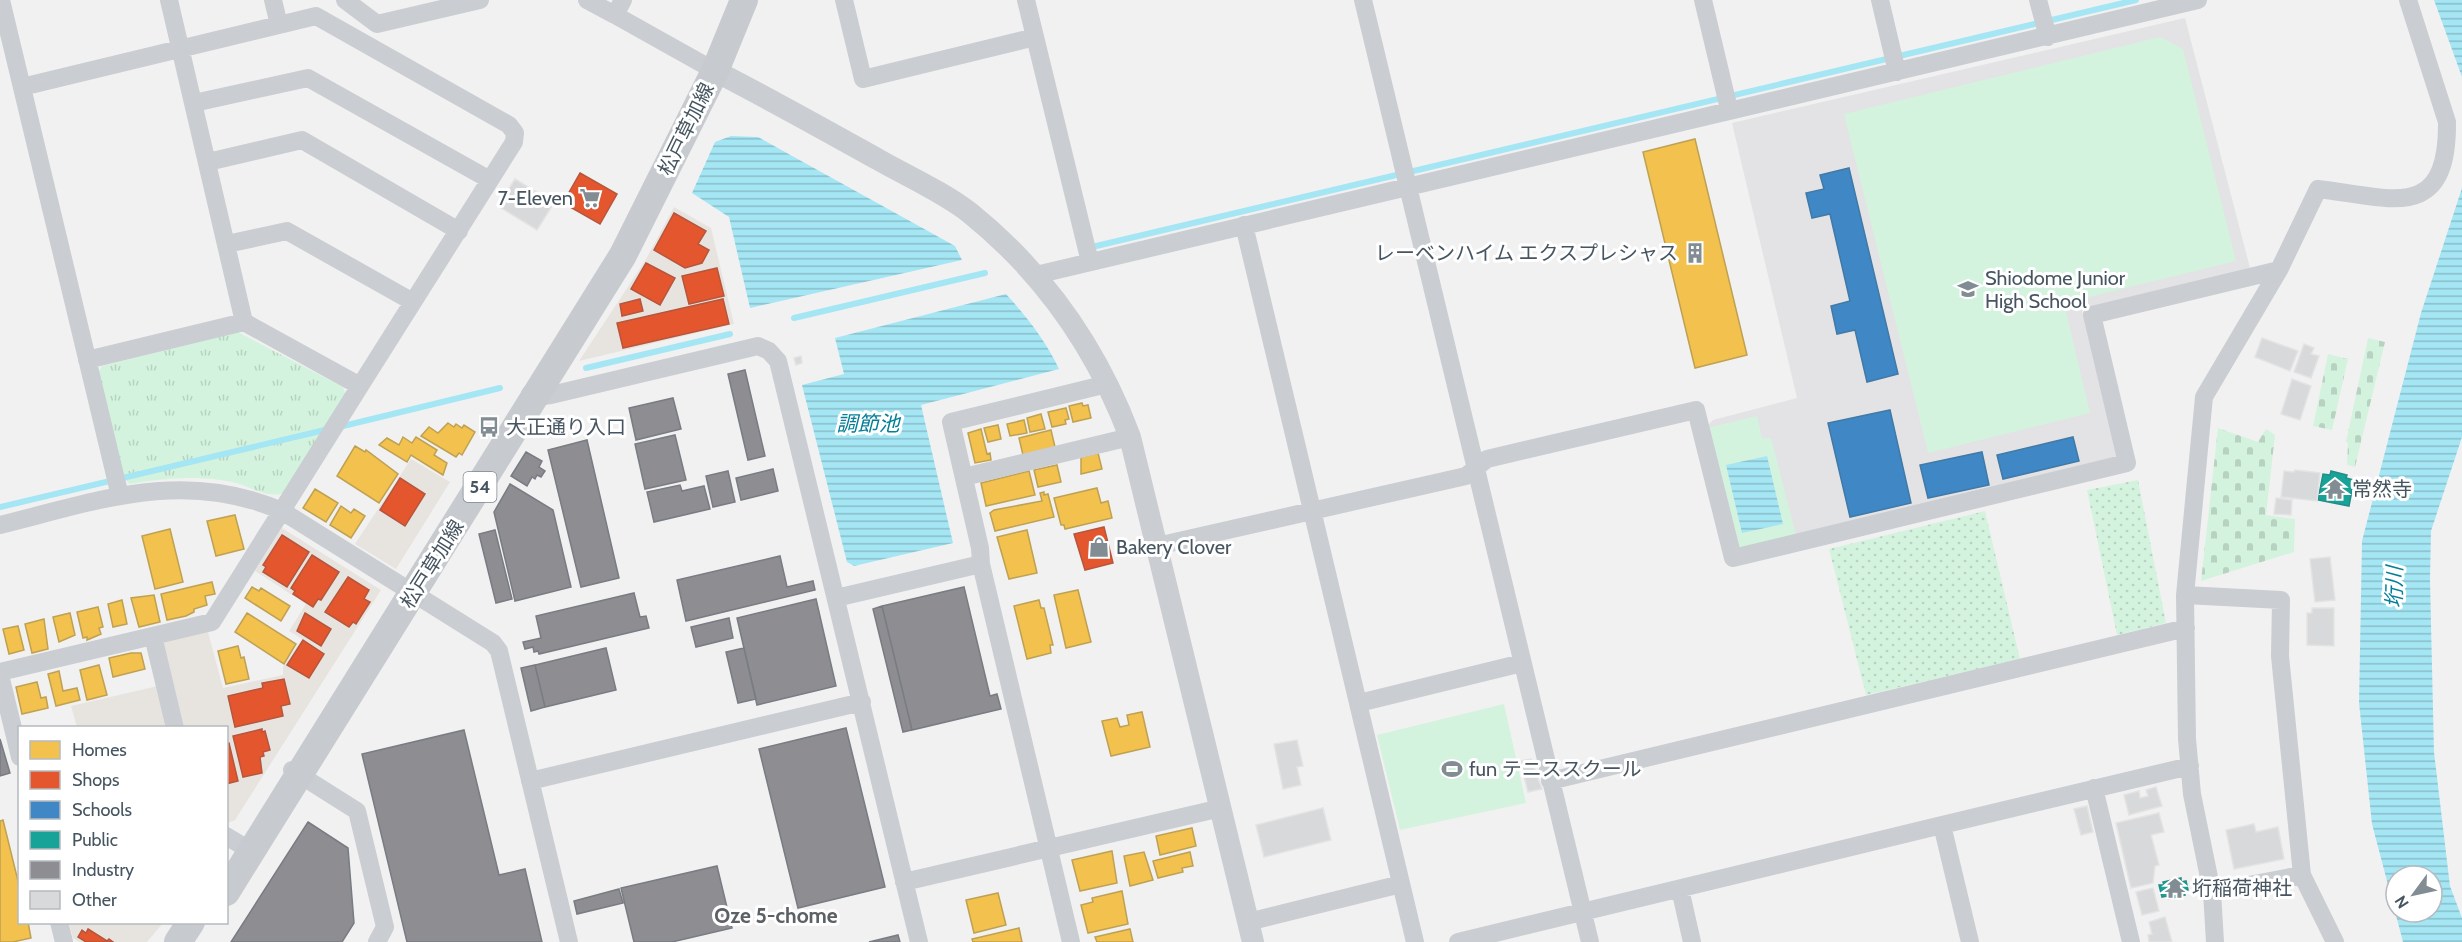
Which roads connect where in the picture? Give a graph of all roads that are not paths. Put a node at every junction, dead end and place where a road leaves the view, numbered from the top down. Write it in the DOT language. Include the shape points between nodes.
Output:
graph roads {
  1 [pos="1,0"];
  2 [pos="169,0"];
  3 [pos="273,0"];
  4 [pos="345,0"];
  5 [pos="480,0"];
  6 [pos="587,0"];
  7 [pos="744,0"];
  8 [pos="844,0"];
  9 [pos="1026,0"];
  10 [pos="1363,0"];
  11 [pos="1703,0"];
  12 [pos="1880,0"];
  13 [pos="2198,0"];
  14 [pos="2408,0"];
  15 [pos="2040,5"];
  16 [pos="619,7"];
  17 [pos="279,25"];
  18 [pos="1035,37"];
  19 [pos="2048,37"];
  20 [pos="180,48"];
  21 [pos="714,71"];
  22 [pos="1897,72"];
  23 [pos="22,87"];
  24 [pos="194,103"];
  25 [pos="1729,109"];
  26 [pos="208,162"];
  27 [pos="1405,177"];
  28 [pos="490,180"];
  29 [pos="1244,225"];
  30 [pos="459,231"];
  31 [pos="227,244"];
  32 [pos="1090,262"];
  33 [pos="2279,270"];
  34 [pos="1036,275"];
  35 [pos="413,302"];
  36 [pos="244,322"];
  37 [pos="87,360"];
  38 [pos="1107,384"];
  39 [pos="360,386"];
  40 [pos="531,394"];
  41 [pos="1130,437"];
  42 [pos="1475,469"];
  43 [pos="964,477"];
  44 [pos="119,492"];
  45 [pos="1313,510"];
  46 [pos="282,511"];
  47 [pos="0,525"];
  48 [pos="1157,546"];
  49 [pos="981,564"];
  50 [pos="408,590"];
  51 [pos="2185,595"];
  52 [pos="836,598"];
  53 [pos="2186,628"];
  54 [pos="153,636"];
  55 [pos="1522,663"];
  56 [pos="0,674"];
  57 [pos="862,702"];
  58 [pos="1359,703"];
  59 [pos="175,726"];
  60 [pos="18,749"];
  61 [pos="2190,766"];
  62 [pos="296,772"];
  63 [pos="530,781"];
  64 [pos="1550,782"];
  65 [pos="2094,788"];
  66 [pos="1221,808"];
  67 [pos="1942,825"];
  68 [pos="1049,849"];
  69 [pos="236,850"];
  70 [pos="2302,875"];
  71 [pos="904,882"];
  72 [pos="228,884"];
  73 [pos="1401,884"];
  74 [pos="1680,888"];
  75 [pos="2212,892"];
  76 [pos="1583,912"];
  77 [pos="60,924"];
  78 [pos="190,924"];
  79 [pos="207,924"];
  80 [pos="1251,932"];
  81 [pos="64,942"];
  82 [pos="177,942"];
  83 [pos="196,942"];
  84 [pos="377,942"];
  85 [pos="569,942"];
  86 [pos="919,942"];
  87 [pos="1071,942"];
  88 [pos="1415,942"];
  89 [pos="1458,942"];
  90 [pos="1590,942"];
  91 [pos="1692,942"];
  92 [pos="1970,942"];
  93 [pos="2131,942"];
  94 [pos="2215,942"];
  95 [pos="2335,942"];
  1 -- 23 [label="street"];
  2 -- 20 [label="street"];
  3 -- 17 [label="street"];
  4 -- 5 [label="street" via="377,24"];
  6 -- 16 [label="street"];
  7 -- 21 [label="main road, 54"];
  8 -- 18 [label="street" via="863,79"];
  9 -- 18 [label="street"];
  10 -- 27 [label="street"];
  11 -- 25 [label="street"];
  12 -- 22 [label="street"];
  13 -- 19 [label="street"];
  14 -- 33 [label="street" via="2447,122 2440,171 2429,190 2411,199 2318,189"];
  15 -- 19 [label="street"];
  16 -- 21 [label="street"];
  17 -- 20 [label="street"];
  17 -- 28 [label="street" via="316,16 509,125 515,133 514,142"];
  18 -- 32 [label="street"];
  19 -- 22 [label="street"];
  20 -- 23 [label="street"];
  20 -- 24 [label="street"];
  21 -- 34 [label="street" via="968,212"];
  21 -- 40 [label="main road, 松戸草加線 / 54" via="623,255"];
  22 -- 25 [label="street"];
  23 -- 37 [label="street"];
  24 -- 26 [label="street"];
  24 -- 28 [label="street" via="308,78"];
  25 -- 27 [label="street"];
  26 -- 30 [label="street" via="302,140"];
  26 -- 31 [label="street"];
  27 -- 29 [label="street"];
  27 -- 42 [label="street"];
  28 -- 30 [label="street"];
  29 -- 32 [label="street"];
  29 -- 45 [label="street"];
  30 -- 35 [label="street"];
  31 -- 35 [label="street" via="287,231"];
  31 -- 36 [label="street"];
  32 -- 34 [label="street"];
  33 -- 42 [label="street" via="2092,315 2127,463 1733,558 1696,410 1487,459"];
  33 -- 51 [label="street" via="2204,397"];
  34 -- 38 [label="street"];
  35 -- 39 [label="street"];
  36 -- 37 [label="street"];
  36 -- 39 [label="street"];
  37 -- 44 [label="street"];
  38 -- 41 [label="street"];
  38 -- 43 [label="street" via="951,422"];
  39 -- 46 [label="street"];
  40 -- 50 [label="main road, 松戸草加線 / 54"];
  40 -- 52 [label="street" via="758,346 769,351 778,361"];
  41 -- 43 [label="street"];
  41 -- 48 [label="street"];
  42 -- 45 [label="street" via="1466,476"];
  42 -- 55 [label="street"];
  43 -- 49 [label="street"];
  44 -- 46 [label="street" via="218,491 252,498"];
  44 -- 47 [label="street"];
  45 -- 48 [label="street"];
  45 -- 58 [label="street"];
  46 -- 50 [label="street"];
  46 -- 54 [label="street" via="212,622"];
  48 -- 66 [label="street"];
  49 -- 52 [label="street"];
  49 -- 68 [label="street"];
  50 -- 62 [label="main road, 松戸草加線 / 54"];
  50 -- 63 [label="street" via="493,643"];
  51 -- 53 [label="street"];
  51 -- 70 [label="street" via="2281,600 2280,656"];
  52 -- 57 [label="street"];
  53 -- 61 [label="street"];
  53 -- 64 [label="street"];
  54 -- 56 [label="street"];
  54 -- 59 [label="street"];
  55 -- 58 [label="street"];
  55 -- 64 [label="street"];
  56 -- 60 [label="street"];
  57 -- 63 [label="street"];
  57 -- 71 [label="street"];
  58 -- 73 [label="street"];
  61 -- 65 [label="street"];
  61 -- 75 [label="street"];
  62 -- 69 [label="main road, 松戸草加線 / 54"];
  62 -- 84 [label="street" via="357,811 385,927"];
  63 -- 85 [label="street"];
  64 -- 76 [label="street"];
  65 -- 67 [label="street"];
  65 -- 93 [label="street"];
  66 -- 68 [label="street"];
  66 -- 80 [label="street"];
  67 -- 74 [label="street"];
  67 -- 92 [label="street"];
  68 -- 71 [label="street"];
  68 -- 87 [label="street"];
  69 -- 72 [label="main road, 松戸草加線 / 54"];
  70 -- 75 [label="street"];
  70 -- 95 [label="street"];
  71 -- 86 [label="street"];
  73 -- 80 [label="street"];
  73 -- 88 [label="street"];
  74 -- 76 [label="street"];
  74 -- 91 [label="street"];
  75 -- 94 [label="street"];
  76 -- 89 [label="street"];
  76 -- 90 [label="street"];
  77 -- 81 [label="street"];
  78 -- 82 [label="main road"];
  79 -- 83 [label="main road"];
}
